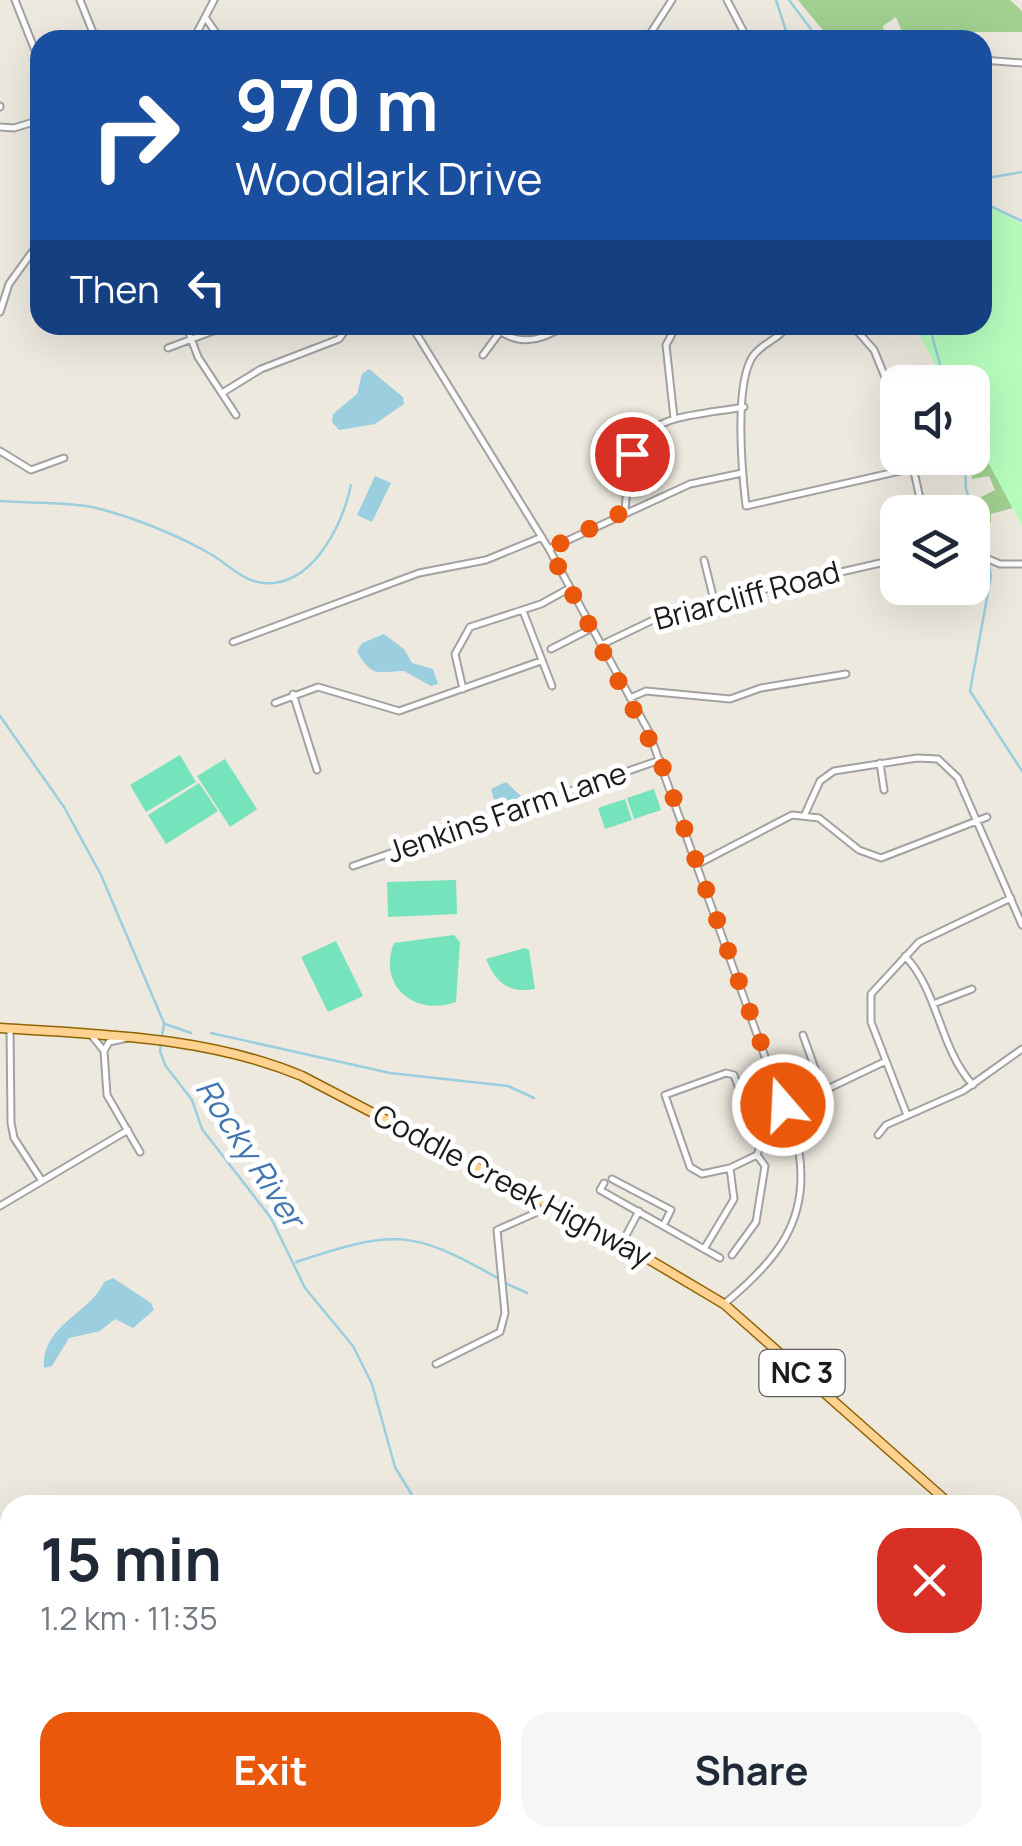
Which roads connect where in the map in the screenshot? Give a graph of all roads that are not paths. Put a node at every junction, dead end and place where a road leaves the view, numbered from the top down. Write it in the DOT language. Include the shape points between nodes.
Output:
graph roads {
  1 [pos="16,0"];
  2 [pos="80,0"];
  3 [pos="214,0"];
  4 [pos="672,0"];
  5 [pos="728,0"];
  6 [pos="205,17"];
  7 [pos="92,30"];
  8 [pos="198,30"];
  9 [pos="213,30"];
  10 [pos="652,30"];
  11 [pos="743,30"];
  12 [pos="30,37"];
  13 [pos="992,61"];
  14 [pos="1022,63"];
  15 [pos="30,123"];
  16 [pos="0,127"];
  17 [pos="30,255"];
  18 [pos="0,312"];
  19 [pos="189,335"];
  20 [pos="203,335"];
  21 [pos="342,335"];
  22 [pos="416,335"];
  23 [pos="498,335"];
  24 [pos="511,335"];
  25 [pos="544,335"];
  26 [pos="672,335"];
  27 [pos="777,335"];
  28 [pos="859,335"];
  29 [pos="191,340"];
  30 [pos="168,348"];
  31 [pos="484,355"];
  32 [pos="880,365"];
  33 [pos="222,393"];
  34 [pos="744,407"];
  35 [pos="236,415"];
  36 [pos="674,418"];
  37 [pos="0,451"];
  38 [pos="64,458"];
  39 [pos="742,473"];
  40 [pos="882,475"];
  41 [pos="625,511"];
  42 [pos="542,537"];
  43 [pos="549,549"];
  44 [pos="704,560"];
  45 [pos="990,560"];
  46 [pos="880,563"];
  47 [pos="1022,564"];
  48 [pos="570,588"];
  49 [pos="714,600"];
  50 [pos="523,611"];
  51 [pos="592,628"];
  52 [pos="234,642"];
  53 [pos="602,644"];
  54 [pos="551,649"];
  55 [pos="541,661"];
  56 [pos="846,674"];
  57 [pos="552,686"];
  58 [pos="463,689"];
  59 [pos="294,694"];
  60 [pos="630,698"];
  61 [pos="275,702"];
  62 [pos="660,760"];
  63 [pos="880,763"];
  64 [pos="316,770"];
  65 [pos="884,790"];
  66 [pos="805,814"];
  67 [pos="987,817"];
  68 [pos="977,822"];
  69 [pos="698,864"];
  70 [pos="352,866"];
  71 [pos="1010,898"];
  72 [pos="1022,925"];
  73 [pos="904,955"];
  74 [pos="972,990"];
  75 [pos="933,1004"];
  76 [pos="5,1028"];
  77 [pos="90,1034"];
  78 [pos="804,1035"];
  79 [pos="128,1038"];
  80 [pos="1022,1050"];
  81 [pos="104,1051"];
  82 [pos="886,1061"];
  83 [pos="972,1085"];
  84 [pos="823,1091"];
  85 [pos="783,1105"];
  86 [pos="908,1115"];
  87 [pos="750,1117"];
  88 [pos="128,1130"];
  89 [pos="878,1135"];
  90 [pos="140,1152"];
  91 [pos="758,1155"];
  92 [pos="730,1168"];
  93 [pos="612,1179"];
  94 [pos="42,1181"];
  95 [pos="604,1184"];
  96 [pos="0,1206"];
  97 [pos="552,1206"];
  98 [pos="639,1211"];
  99 [pos="664,1224"];
  100 [pos="622,1243"];
  101 [pos="704,1248"];
  102 [pos="732,1255"];
  103 [pos="720,1258"];
  104 [pos="724,1304"];
  105 [pos="436,1364"];
  106 [pos="940,1495"];
  1 -- 12 [label="street"];
  2 -- 7 [label="street"];
  3 -- 6 [label="street"];
  4 -- 10 [label="street"];
  5 -- 11 [label="street"];
  6 -- 8 [label="street"];
  6 -- 9 [label="street"];
  13 -- 14 [label="street"];
  15 -- 16 [label="street"];
  17 -- 18 [label="street" via="9,284"];
  19 -- 29 [label="street"];
  20 -- 29 [label="street"];
  21 -- 33 [label="street"];
  22 -- 42 [label="street"];
  23 -- 31 [label="street"];
  24 -- 25 [label="street" via="532,341"];
  26 -- 36 [label="street" via="666,345"];
  27 -- 34 [label="street" via="753,356"];
  28 -- 32 [label="street"];
  29 -- 30 [label="street"];
  29 -- 33 [label="street"];
  33 -- 35 [label="street"];
  34 -- 36 [label="street"];
  34 -- 39 [label="street"];
  36 -- 41 [label="street" via="648,431 632,454"];
  37 -- 38 [label="street" via="31,470"];
  39 -- 40 [label="street" via="746,506"];
  39 -- 41 [label="street" via="690,484"];
  41 -- 43 [label="street"];
  42 -- 43 [label="street"];
  42 -- 52 [label="street" via="486,560 419,573"];
  43 -- 48 [label="street"];
  44 -- 49 [label="street"];
  45 -- 47 [label="street"];
  46 -- 49 [label="street, Briarcliff Road"];
  48 -- 50 [label="street"];
  48 -- 51 [label="street"];
  49 -- 53 [label="street, Briarcliff Road" via="654,617"];
  50 -- 55 [label="street"];
  50 -- 58 [label="street" via="476,624 463,635 455,665"];
  51 -- 53 [label="street"];
  51 -- 54 [label="street"];
  53 -- 60 [label="street"];
  55 -- 57 [label="street"];
  55 -- 58 [label="street"];
  56 -- 60 [label="street" via="730,699 646,691"];
  58 -- 59 [label="street" via="400,711 328,688"];
  59 -- 61 [label="street"];
  59 -- 64 [label="street"];
  60 -- 62 [label="street"];
  62 -- 69 [label="street"];
  62 -- 70 [label="street, Jenkins Farm Lane"];
  63 -- 65 [label="street"];
  63 -- 66 [label="street" via="826,776"];
  63 -- 68 [label="street" via="944,763"];
  66 -- 68 [label="street" via="880,858"];
  66 -- 69 [label="street" via="780,818"];
  67 -- 68 [label="street"];
  68 -- 71 [label="street"];
  69 -- 85 [label="street"];
  71 -- 72 [label="street"];
  71 -- 73 [label="street"];
  73 -- 75 [label="street"];
  73 -- 82 [label="street" via="871,994"];
  74 -- 75 [label="street"];
  75 -- 83 [label="street"];
  76 -- 77 [label="main road, Coddle Creek Highway / NC 3"];
  76 -- 94 [label="street" via="14,1138"];
  77 -- 79 [label="main road, Coddle Creek Highway / NC 3"];
  77 -- 81 [label="street"];
  78 -- 84 [label="street"];
  79 -- 81 [label="street" via="109,1042"];
  79 -- 97 [label="main road, Coddle Creek Highway / NC 3" via="257,1057"];
  80 -- 83 [label="street"];
  81 -- 88 [label="street" via="104,1088"];
  82 -- 84 [label="street"];
  82 -- 86 [label="street"];
  83 -- 86 [label="street"];
  84 -- 85 [label="street"];
  85 -- 87 [label="street"];
  85 -- 104 [label="street" via="802,1171 799,1210 772,1262"];
  86 -- 89 [label="street"];
  87 -- 91 [label="street"];
  87 -- 92 [label="street" via="730,1072 664,1095 693,1170"];
  88 -- 90 [label="street"];
  88 -- 94 [label="street"];
  91 -- 92 [label="street"];
  91 -- 102 [label="street" via="765,1166 761,1208"];
  92 -- 101 [label="street" via="734,1199"];
  93 -- 99 [label="street" via="671,1210"];
  94 -- 96 [label="street"];
  95 -- 98 [label="street" via="600,1190"];
  97 -- 100 [label="main road, Coddle Creek Highway / NC 3"];
  97 -- 105 [label="street" via="498,1230 505,1313 500,1332"];
  98 -- 99 [label="street"];
  98 -- 100 [label="street"];
  99 -- 101 [label="street"];
  100 -- 104 [label="main road, Coddle Creek Highway / NC 3"];
  101 -- 103 [label="street"];
  104 -- 106 [label="main road, Coddle Creek Highway / NC 3"];
}
